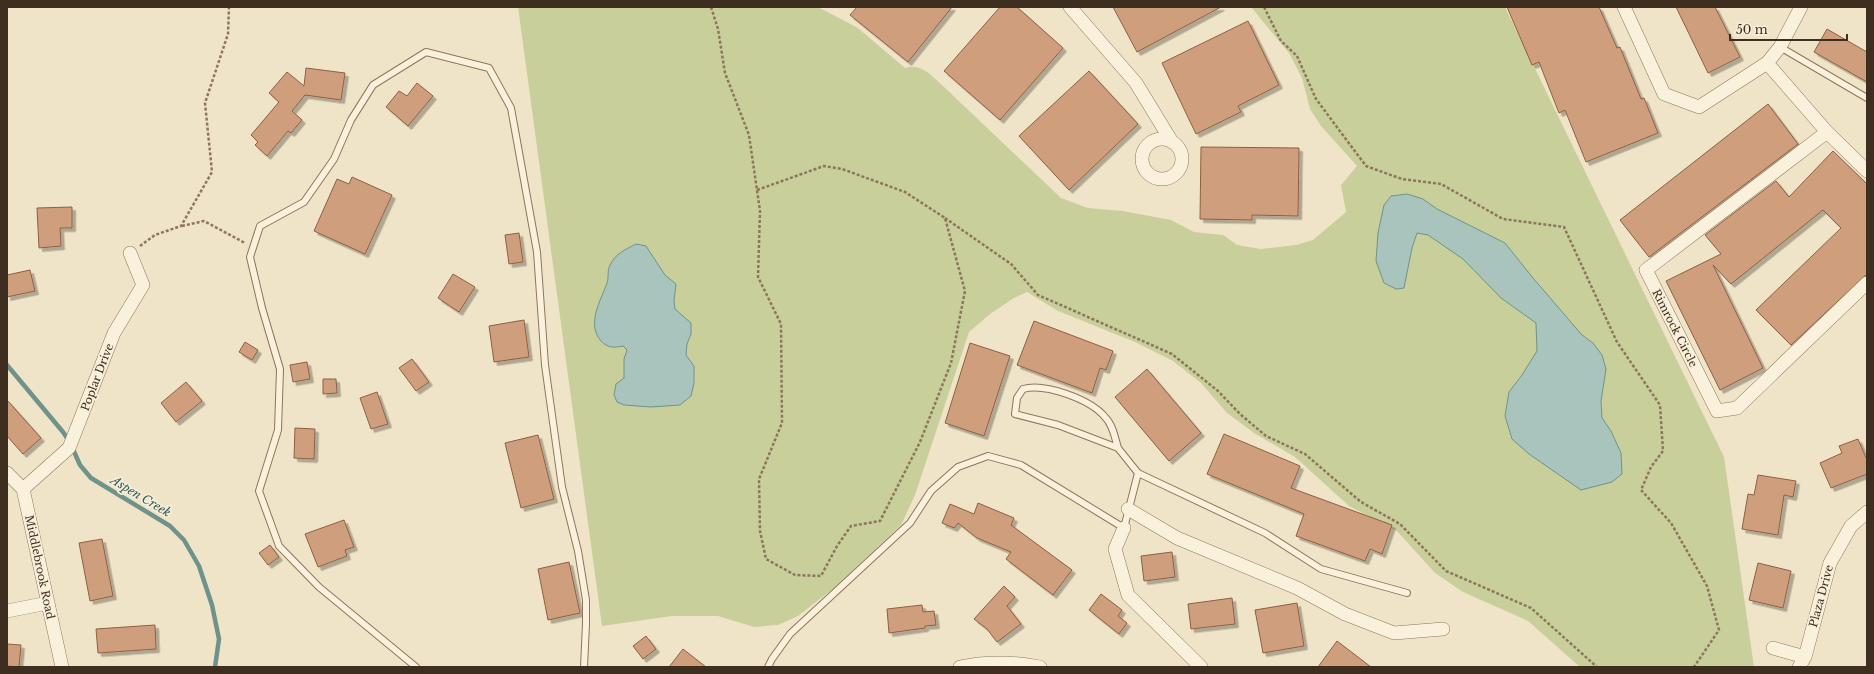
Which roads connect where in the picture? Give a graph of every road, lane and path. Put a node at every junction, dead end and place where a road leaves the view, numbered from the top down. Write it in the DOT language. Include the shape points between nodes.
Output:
graph roads {
  1 [pos="229,7"];
  2 [pos="711,7"];
  3 [pos="1070,7"];
  4 [pos="1264,7"];
  5 [pos="1624,7"];
  6 [pos="1800,7"];
  7 [pos="1780,47"];
  8 [pos="1767,63"];
  9 [pos="1867,98"];
  10 [pos="1827,132"];
  11 [pos="1172,142"];
  12 [pos="1867,171"];
  13 [pos="757,190"];
  14 [pos="945,218"];
  15 [pos="181,226"];
  16 [pos="253,247"];
  17 [pos="130,253"];
  18 [pos="1867,283"];
  19 [pos="1118,448"];
  20 [pos="7,473"];
  21 [pos="1138,473"];
  22 [pos="23,489"];
  23 [pos="1128,509"];
  24 [pos="1867,512"];
  25 [pos="1124,528"];
  26 [pos="1407,593"];
  27 [pos="48,603"];
  28 [pos="7,610"];
  29 [pos="1443,629"];
  30 [pos="1773,648"];
  31 [pos="1802,662"];
  32 [pos="62,667"];
  33 [pos="416,667"];
  34 [pos="584,667"];
  35 [pos="768,667"];
  36 [pos="960,667"];
  37 [pos="1040,667"];
  38 [pos="1201,667"];
  39 [pos="1597,667"];
  40 [pos="1694,667"];
  1 -- 15 [label="path" via="228,34 205,104 212,172"];
  2 -- 13 [label="path" via="718,29 725,73 749,134"];
  3 -- 11 [label="street" via="1136,83"];
  4 -- 40 [label="path" via="1281,42 1297,56 1316,99 1366,166 1402,179 1442,184 1503,219 1564,227 1617,342 1660,405 1663,451 1651,467 1641,490 1671,523 1707,586 1719,630"];
  5 -- 8 [label="street" via="1664,94 1699,107"];
  6 -- 7 [label="street"];
  7 -- 8 [label="street"];
  7 -- 9 [label="lane"];
  8 -- 10 [label="street"];
  10 -- 12 [label="street"];
  10 -- 18 [label="street, Rimrock Circle" via="1646,270 1717,411 1737,408"];
  13 -- 14 [label="path" via="824,166 842,169 905,192"];
  13 -- 14 [label="path" via="760,211 758,277 781,324 782,424 759,479 760,531 766,559 795,575 821,576 851,526 880,521 920,442 951,363 966,291"];
  14 -- 39 [label="path" via="1011,264 1038,295 1172,354 1218,391 1266,436 1305,454 1361,502 1400,524 1446,571 1531,608"];
  15 -- 16 [label="path" via="204,221"];
  15 -- 17 [label="path" via="155,235"];
  16 -- 33 [label="lane" via="250,257 280,369 278,430 259,491 279,546 319,587"];
  16 -- 34 [label="lane" via="260,226 304,202 334,159 350,120 373,85 426,52 490,68 511,108 536,252 545,365 562,487 578,551 586,600"];
  17 -- 22 [label="street, Poplar Drive" via="143,285 114,333 69,448"];
  19 -- 19 [label="lane" via="1106,417 1075,397 1032,386 1023,389 1017,398 1015,414 1058,425"];
  19 -- 21 [label="lane"];
  20 -- 22 [label="street"];
  21 -- 23 [label="lane"];
  21 -- 26 [label="lane" via="1265,533 1321,569"];
  22 -- 27 [label="street, Middlebrook Road"];
  23 -- 25 [label="lane"];
  23 -- 29 [label="street" via="1177,538 1297,588 1345,614 1394,633"];
  24 -- 31 [label="street, Plaza Drive" via="1851,526 1830,563"];
  25 -- 35 [label="lane" via="1021,465 988,456 958,467 931,491 910,523 790,634"];
  25 -- 38 [label="street" via="1115,549 1128,594"];
  27 -- 28 [label="street"];
  27 -- 32 [label="street, Middlebrook Road"];
  30 -- 31 [label="street"];
  36 -- 37 [label="street" via="1015,662"];
}
